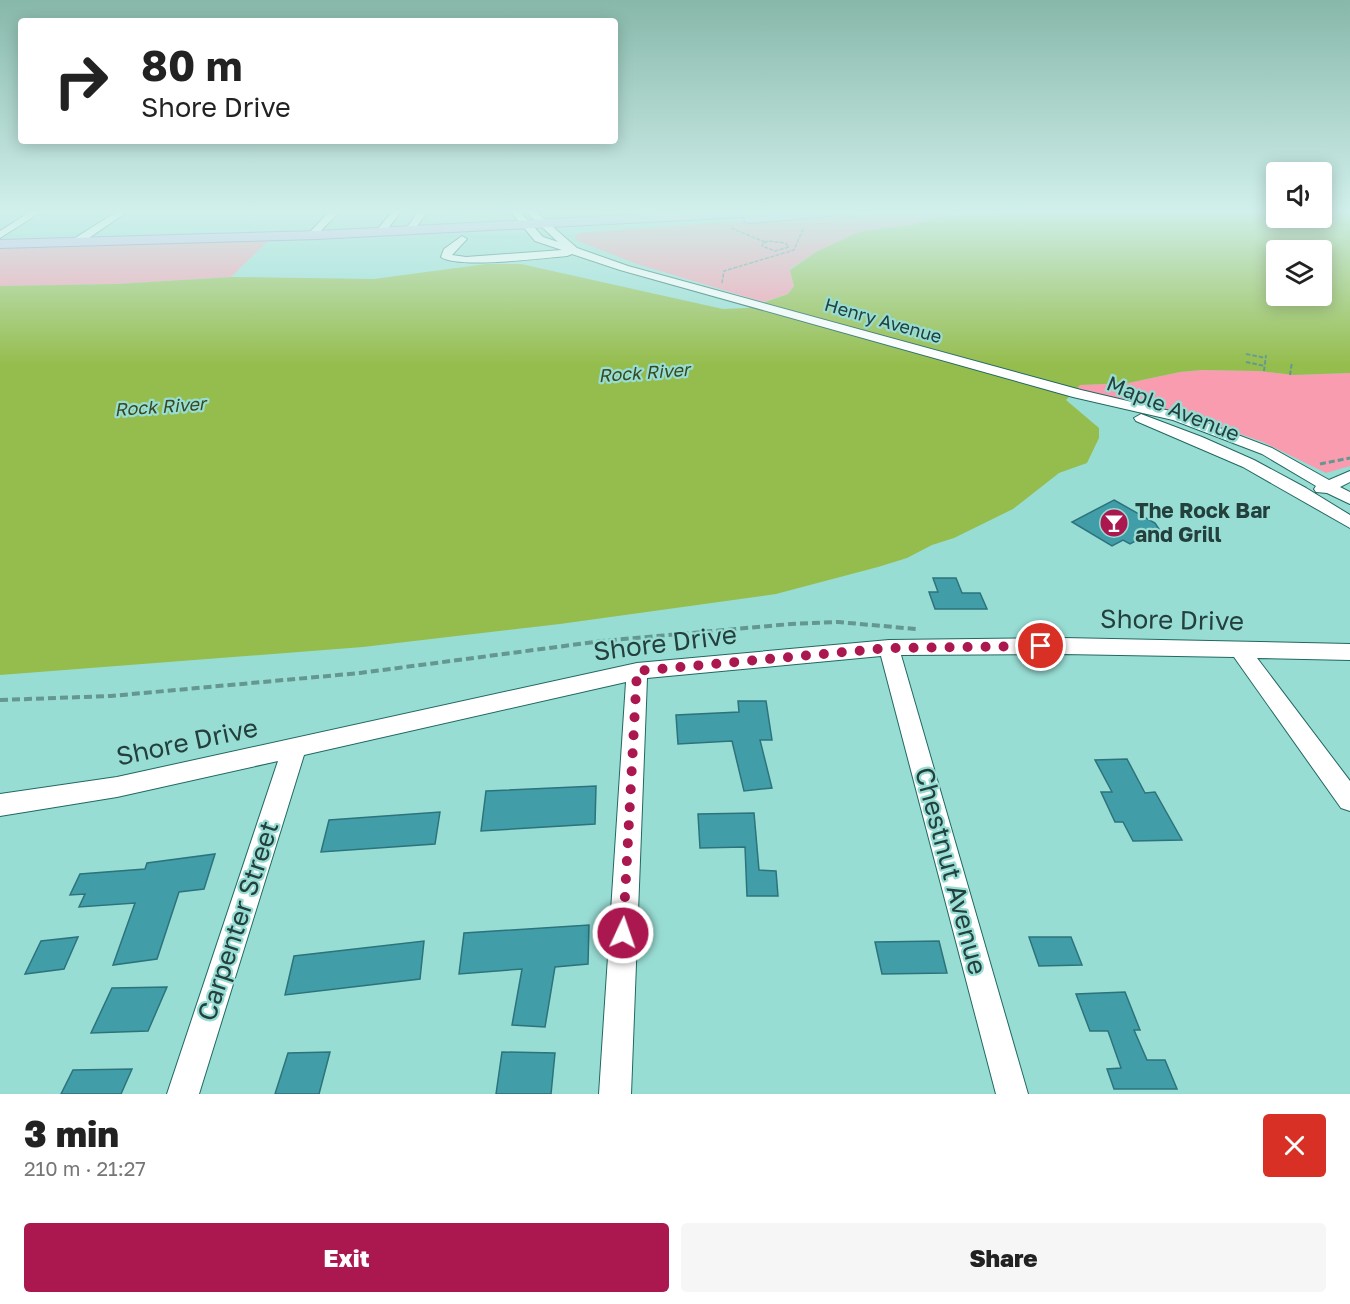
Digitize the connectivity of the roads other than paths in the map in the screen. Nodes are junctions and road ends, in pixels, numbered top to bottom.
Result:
1 (609, 263) edge
2 (1078, 394) junction
3 (1350, 476) edge
4 (1330, 487) junction
5 (1307, 494) junction
6 (1350, 499) edge
7 (1350, 523) edge
8 (889, 648) junction
9 (1241, 651) junction
10 (1350, 652) edge
11 (637, 671) junction
12 (294, 749) junction
13 (1350, 801) edge
14 (0, 805) edge
15 (183, 1094) edge
16 (615, 1094) edge
17 (1012, 1094) edge

1 - 2 street, Henry Avenue
2 - 4 street, Maple Avenue
2 - 5 street, Maple Avenue
3 - 4 street
4 - 5 street
4 - 6 street, Maple Avenue
5 - 7 street, Maple Avenue
8 - 9 street, Shore Drive
8 - 11 street, Shore Drive
8 - 17 street, Chestnut Avenue
9 - 10 street, Shore Drive
9 - 13 street
11 - 12 street, Shore Drive
11 - 16 street
12 - 14 street, Shore Drive
12 - 15 street, Carpenter Street

